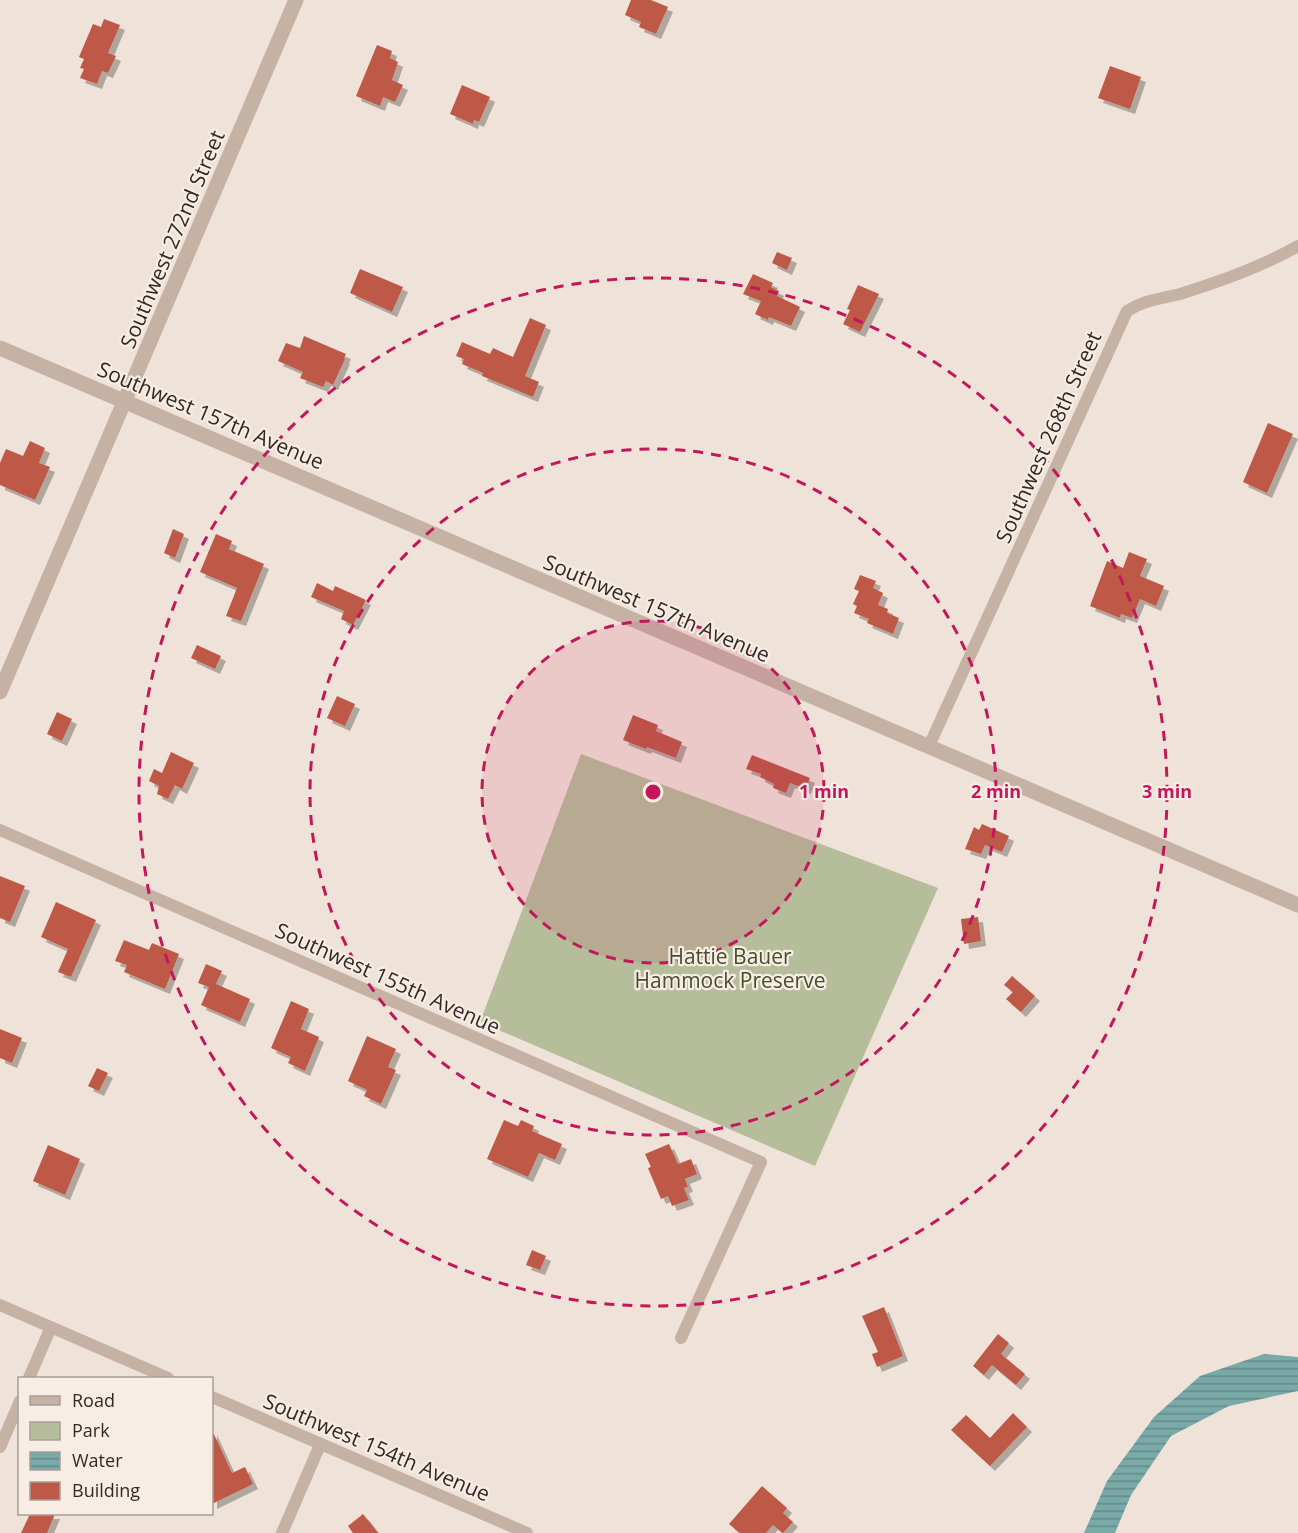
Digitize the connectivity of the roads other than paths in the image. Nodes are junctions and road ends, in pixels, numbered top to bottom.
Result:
1 (296, 0) edge
2 (1298, 246) edge
3 (0, 348) edge
4 (126, 401) junction
5 (0, 692) edge
6 (929, 746) junction
7 (0, 830) edge
8 (1298, 905) edge
9 (0, 1305) edge
10 (51, 1327) junction
11 (681, 1338) dead end
12 (29, 1377) edge
13 (166, 1377) edge
14 (213, 1397) edge
15 (18, 1406) edge
16 (320, 1445) junction
17 (0, 1447) edge
18 (282, 1533) edge
19 (526, 1533) edge

1 - 4 street, Southwest 272nd Street
2 - 6 street, Southwest 268th Street
3 - 4 street, Southwest 157th Avenue
4 - 5 street, Southwest 272nd Street
4 - 6 street, Southwest 157th Avenue
6 - 8 street, Southwest 157th Avenue
7 - 11 street, Southwest 155th Avenue
9 - 10 street
10 - 12 street
10 - 13 street
14 - 16 street, Southwest 154th Avenue
15 - 17 street
16 - 18 street
16 - 19 street, Southwest 154th Avenue

